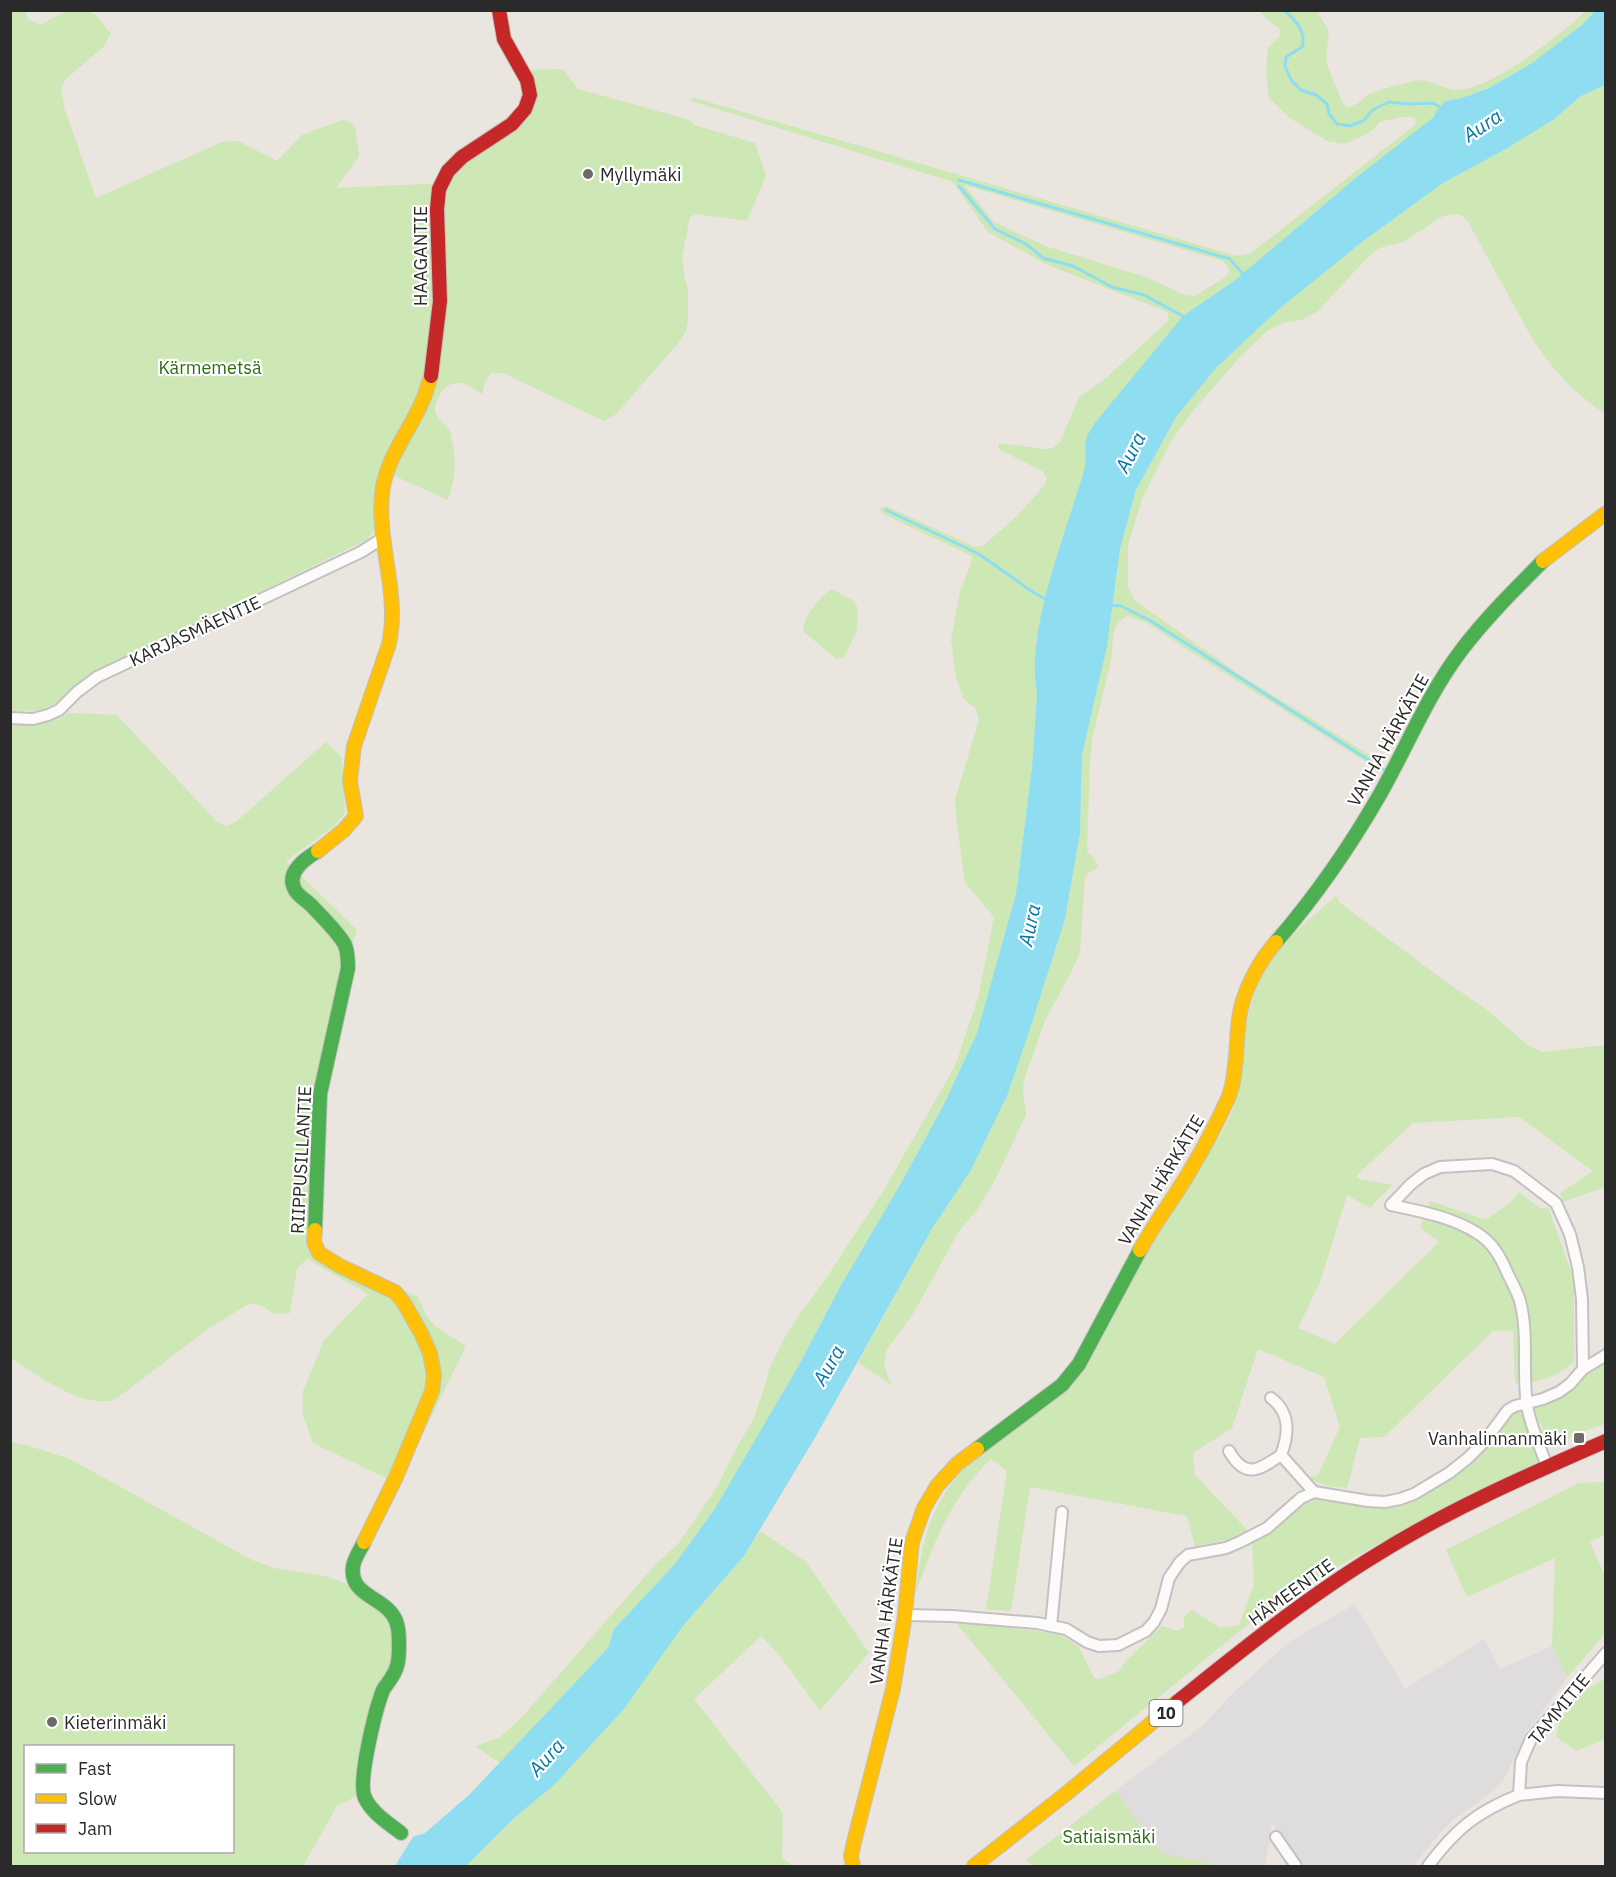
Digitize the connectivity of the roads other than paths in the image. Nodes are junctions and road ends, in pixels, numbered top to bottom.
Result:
1 (499, 10) edge
2 (1605, 513) edge
3 (383, 538) junction
4 (10, 718) edge
5 (1605, 1355) edge
6 (1582, 1369) junction
7 (1271, 1398) dead end
8 (1527, 1404) junction
9 (1605, 1441) edge
10 (1229, 1450) dead end
11 (1281, 1455) junction
12 (1547, 1466) junction
13 (1314, 1492) junction
14 (1062, 1512) dead end
15 (905, 1615) junction
16 (1051, 1626) junction
17 (1605, 1653) edge
18 (1605, 1793) edge
19 (1519, 1795) junction
20 (1031, 1824) junction
21 (401, 1833) dead end
22 (1276, 1838) dead end
23 (853, 1866) edge
24 (974, 1866) edge
25 (987, 1866) edge
26 (1296, 1866) edge
27 (1428, 1866) edge

1 - 3 main road, HAAGANTIE
2 - 15 main road, VANHA HÄRKÄTIE
3 - 4 street, KARJASMÄENTIE
3 - 21 main road, RIIPPUSILLANTIE
5 - 6 street
6 - 8 street
6 - 8 street
7 - 11 street
8 - 12 street
8 - 13 street
9 - 12 main road, HÄMEENTIE / 10
10 - 11 street
11 - 13 street
12 - 20 main road, HÄMEENTIE / 10
13 - 16 street
14 - 16 street
15 - 16 street
15 - 23 main road, VANHA HÄRKÄTIE
17 - 19 street, TAMMITIE
18 - 19 street
19 - 27 street
20 - 24 main road, HÄMEENTIE / 10
20 - 25 main road, HÄMEENTIE / 10
22 - 26 street

